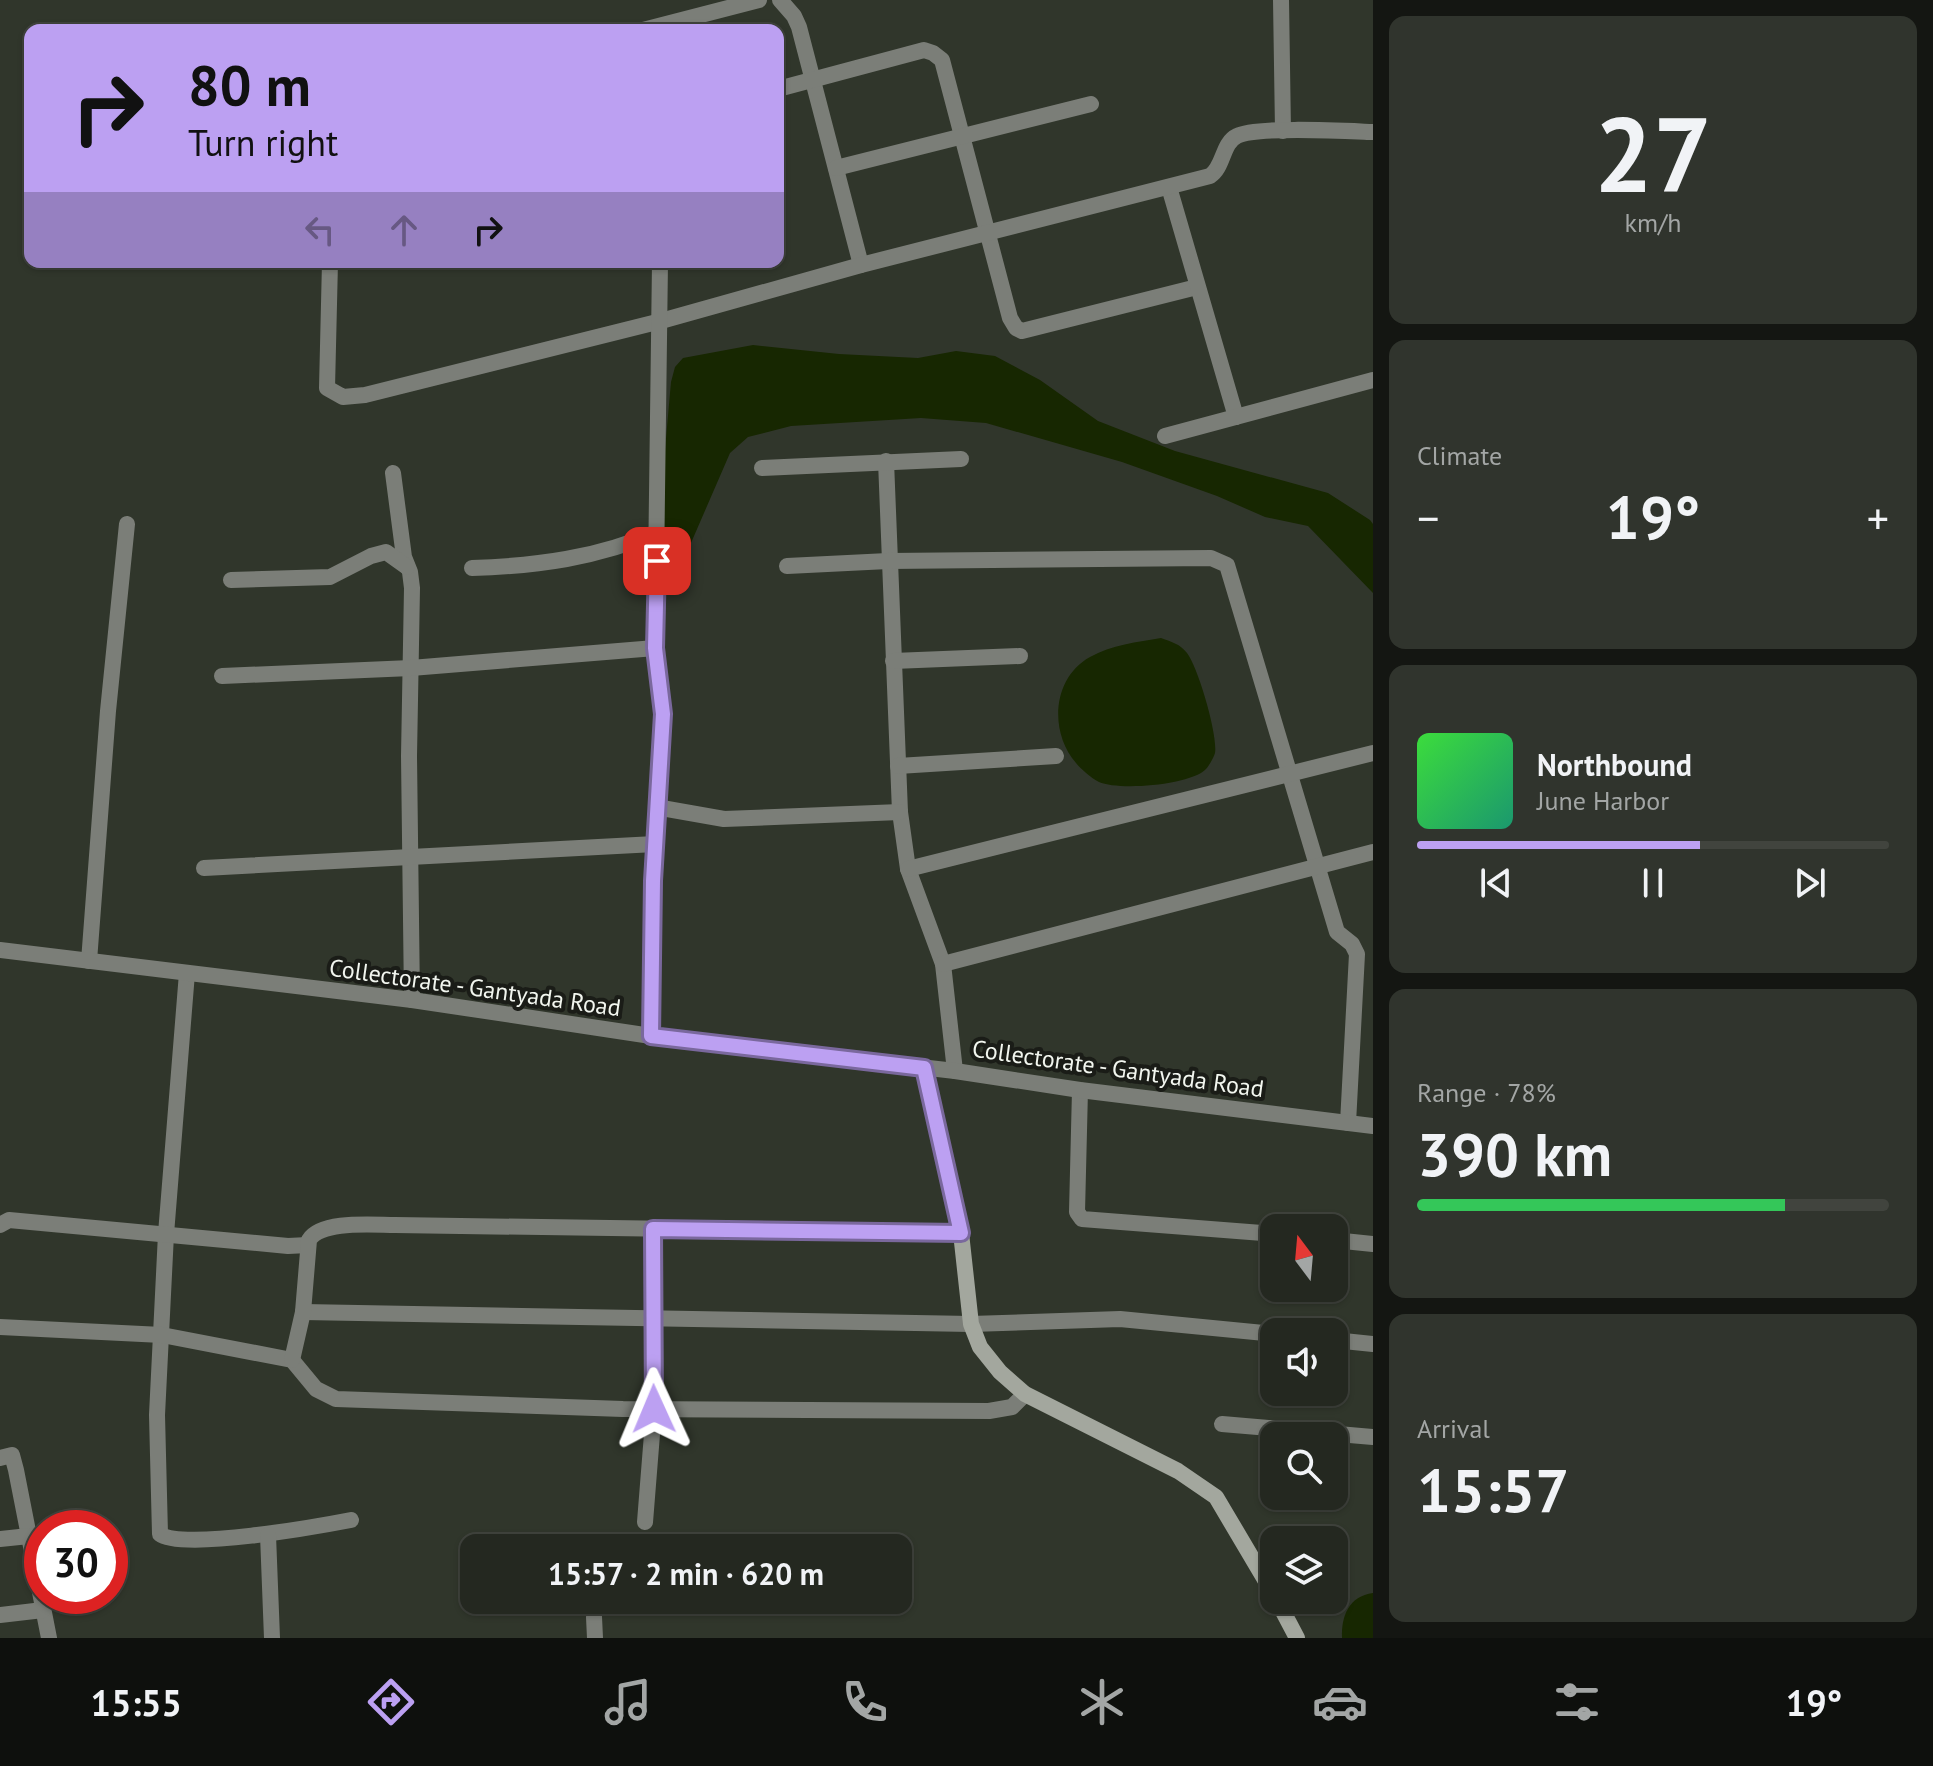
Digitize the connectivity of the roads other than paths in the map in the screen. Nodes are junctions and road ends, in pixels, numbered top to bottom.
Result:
1 (759, 0) edge
2 (780, 0) edge
3 (1281, 0) edge
4 (666, 24) edge
5 (813, 80) junction
6 (784, 87) edge
7 (1091, 104) dead end
8 (1283, 131) junction
9 (1373, 132) edge
10 (963, 136) junction
11 (836, 168) junction
12 (1169, 187) junction
13 (988, 233) junction
14 (861, 265) junction
15 (330, 268) edge
16 (660, 268) edge
17 (1197, 287) junction
18 (661, 321) junction
19 (1373, 380) edge
20 (1236, 417) junction
21 (1165, 436) dead end
22 (961, 459) dead end
23 (886, 461) junction
24 (762, 468) dead end
25 (393, 473) dead end
26 (127, 524) dead end
27 (657, 532) junction
28 (888, 561) junction
29 (787, 566) dead end
30 (407, 567) junction
31 (472, 568) dead end
32 (231, 580) dead end
33 (655, 648) junction
34 (1020, 656) dead end
35 (893, 661) junction
36 (411, 668) junction
37 (222, 676) dead end
38 (1373, 753) edge
39 (1056, 756) dead end
40 (898, 766) junction
41 (1289, 772) junction
42 (656, 807) junction
43 (900, 812) junction
44 (655, 844) junction
45 (1373, 852) edge
46 (410, 859) junction
47 (1315, 867) junction
48 (204, 868) dead end
49 (908, 869) junction
50 (0, 950) edge
51 (89, 961) junction
52 (943, 964) junction
53 (187, 973) junction
54 (412, 1000) junction
55 (651, 1036) junction
56 (924, 1068) junction
57 (955, 1071) junction
58 (1080, 1090) junction
59 (1348, 1123) junction
60 (1373, 1126) edge
61 (0, 1225) edge
62 (653, 1229) junction
63 (961, 1233) junction
64 (1260, 1233) edge
65 (166, 1234) junction
66 (1348, 1241) edge
67 (1373, 1244) edge
68 (308, 1245) junction
69 (303, 1312) junction
70 (652, 1318) junction
71 (971, 1324) junction
72 (0, 1327) edge
73 (1260, 1333) edge
74 (162, 1335) junction
75 (1348, 1341) edge
76 (1373, 1344) edge
77 (292, 1360) junction
78 (1025, 1394) junction
79 (654, 1409) junction
80 (1222, 1424) dead end
81 (1373, 1437) edge
82 (4, 1452) edge
83 (24, 1519) edge
84 (351, 1520) dead end
85 (645, 1522) dead end
86 (268, 1535) junction
87 (24, 1537) edge
88 (0, 1539) edge
89 (1260, 1572) edge
90 (24, 1612) edge
91 (44, 1614) edge
92 (1284, 1614) edge
93 (0, 1615) edge
94 (594, 1617) dead end
95 (49, 1638) edge
96 (272, 1638) edge
97 (595, 1638) edge
98 (1297, 1638) edge

1 - 4 street
2 - 5 street
3 - 8 street
5 - 6 street
5 - 10 street
5 - 11 street
7 - 10 street
8 - 9 street
8 - 12 street
10 - 11 street
10 - 13 street
11 - 14 street
12 - 13 street
12 - 17 street
13 - 14 street
13 - 17 street
14 - 18 street
15 - 18 street
16 - 18 street
17 - 20 street
18 - 27 street
19 - 20 street
20 - 21 street
22 - 23 street
23 - 24 street
23 - 28 street
25 - 30 street
26 - 51 street
27 - 31 street
27 - 33 street
28 - 29 street
28 - 35 street
28 - 41 street
30 - 32 street
30 - 36 street
33 - 36 street
33 - 42 street
34 - 35 street
35 - 40 street
36 - 37 street
36 - 46 street
38 - 41 street
39 - 40 street
40 - 43 street
41 - 47 street
41 - 49 street
42 - 43 street
42 - 44 street
43 - 49 street
44 - 46 street
44 - 55 street
45 - 47 street
46 - 48 street
46 - 54 street
47 - 52 street
47 - 59 street
49 - 52 street
50 - 51 street, Collectorate - Gantyada Road
51 - 53 street, Collectorate - Gantyada Road
52 - 57 street
53 - 54 street, Collectorate - Gantyada Road
53 - 65 street
54 - 55 street, Collectorate - Gantyada Road
55 - 56 street, Collectorate - Gantyada Road
56 - 57 street, Collectorate - Gantyada Road
56 - 63 main road
57 - 58 street, Collectorate - Gantyada Road
58 - 59 street, Collectorate - Gantyada Road
58 - 64 street
59 - 60 street, Collectorate - Gantyada Road
61 - 65 street
62 - 63 street
62 - 68 street
62 - 70 street
63 - 71 main road
65 - 68 street
65 - 74 street
66 - 67 street
68 - 69 street
69 - 70 street
69 - 77 street
70 - 71 street
70 - 79 street
71 - 73 street
71 - 78 main road
72 - 74 street
74 - 77 street
74 - 86 street
75 - 76 street
77 - 79 street
78 - 79 street
78 - 89 main road
79 - 85 street
80 - 81 street
82 - 83 street
84 - 86 street
86 - 96 street
87 - 88 street
90 - 93 street
91 - 95 street
92 - 98 main road
94 - 97 street

